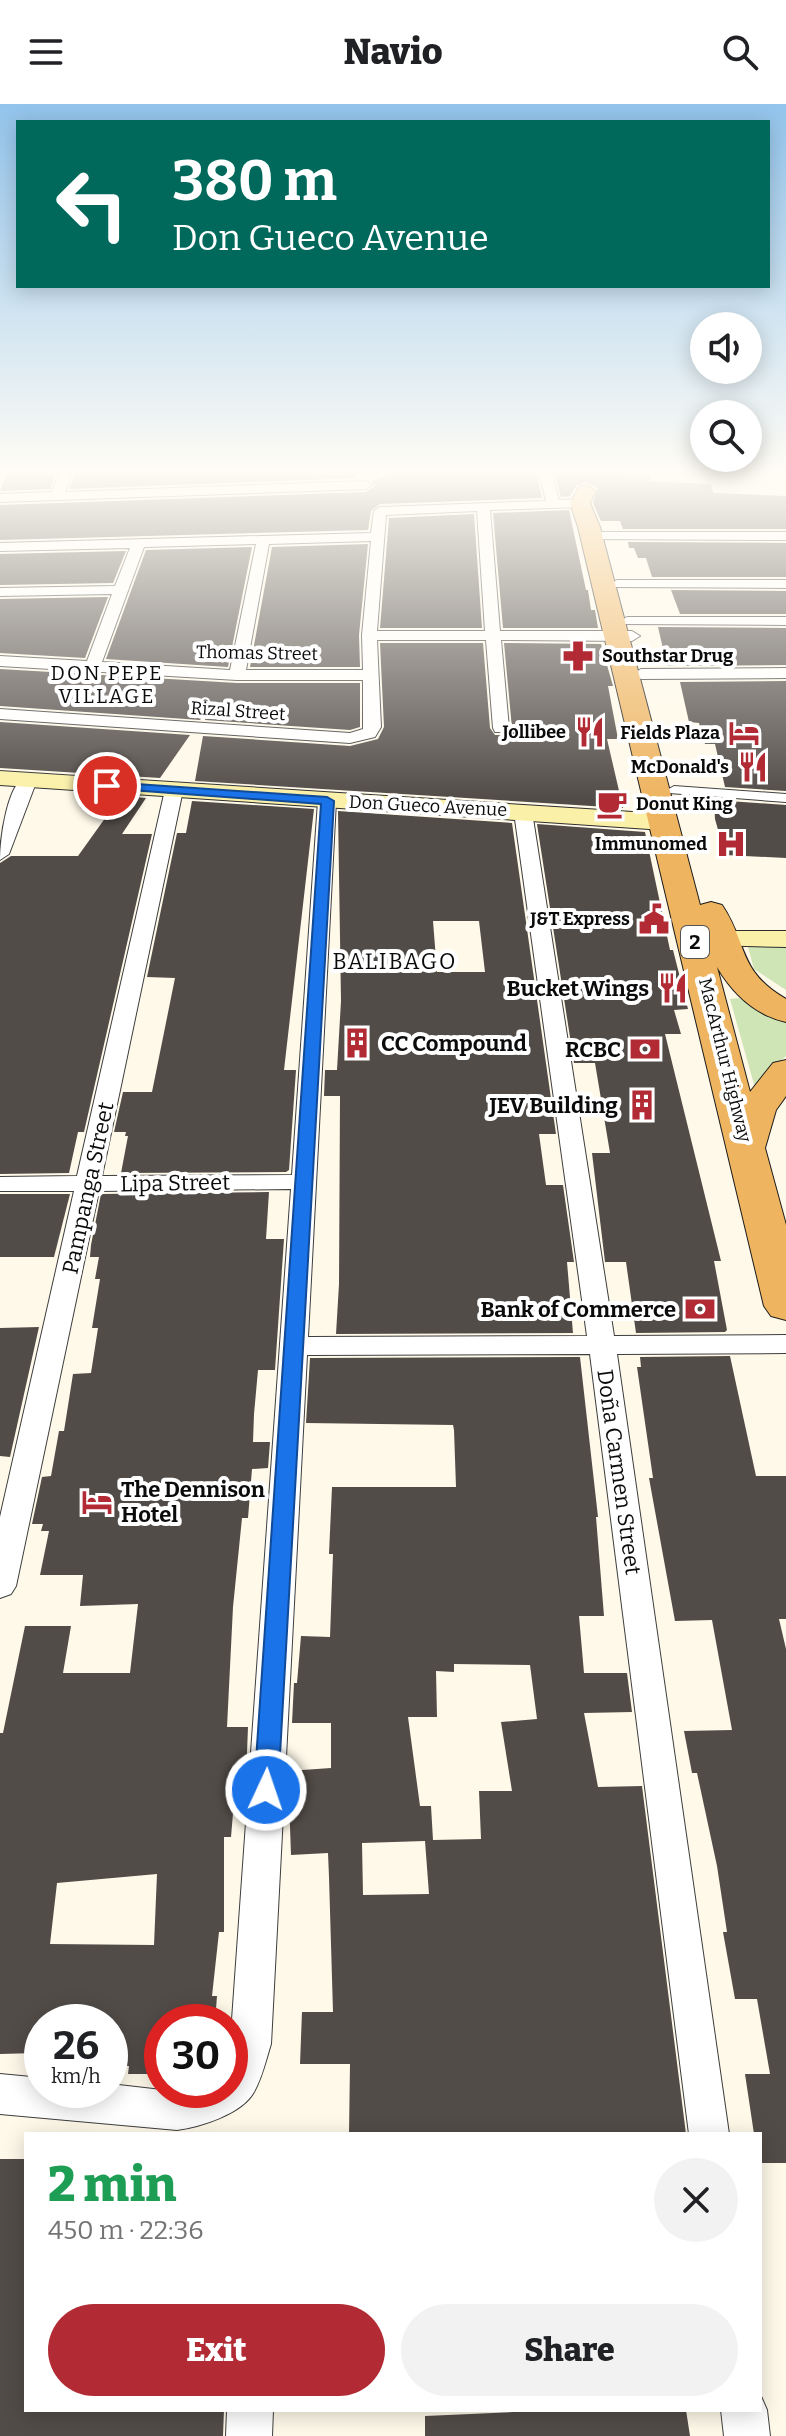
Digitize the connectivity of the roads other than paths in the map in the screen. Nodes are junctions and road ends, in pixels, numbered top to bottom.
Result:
1 (125, 581) edge
2 (255, 581) edge
3 (374, 581) edge
4 (486, 581) edge
5 (611, 581) edge
6 (616, 581) edge
7 (617, 584) junction
8 (786, 584) edge
9 (122, 590) junction
10 (0, 592) edge
11 (786, 621) edge
12 (625, 631) junction
13 (369, 635) junction
14 (494, 636) junction
15 (0, 661) edge
16 (93, 666) junction
17 (786, 673) edge
18 (641, 674) junction
19 (237, 675) junction
20 (370, 675) junction
21 (0, 714) edge
22 (501, 728) dead end
23 (0, 778) edge
24 (28, 780) junction
25 (174, 790) junction
26 (786, 798) edge
27 (327, 801) junction
28 (669, 806) junction
29 (523, 812) junction
30 (0, 854) edge
31 (719, 939) junction
32 (786, 939) edge
33 (786, 1012) edge
34 (786, 1071) edge
35 (750, 1158) junction
36 (302, 1182) junction
37 (0, 1184) edge
38 (89, 1184) junction
39 (786, 1211) edge
40 (786, 1306) edge
41 (602, 1343) junction
42 (786, 1344) edge
43 (292, 1346) junction
44 (0, 1586) edge
45 (248, 2051) edge
46 (0, 2094) edge
47 (144, 2107) edge
48 (155, 2108) edge
49 (192, 2108) edge
50 (709, 2132) edge
51 (250, 2412) edge
52 (744, 2412) edge
53 (249, 2436) edge
54 (747, 2436) edge

1 - 9 street
2 - 19 street
3 - 13 street
4 - 14 street
5 - 12 highway, MacArthur Highway / 2
6 - 7 highway, MacArthur Highway / 2
7 - 8 street
7 - 12 highway, MacArthur Highway / 2
9 - 10 street
9 - 16 street
11 - 12 street
12 - 14 street
12 - 18 highway, MacArthur Highway / 2
12 - 28 highway, MacArthur Highway / 2
13 - 14 street
13 - 20 street
14 - 22 street
15 - 16 street, Thomas Street
16 - 19 street, Thomas Street
17 - 18 street
18 - 28 highway, MacArthur Highway / 2
19 - 20 street, Thomas Street
20 - 21 street, Rizal Street
23 - 24 main road, Don Gueco Avenue
24 - 25 main road, Don Gueco Avenue
24 - 30 street
25 - 27 main road, Don Gueco Avenue
25 - 38 street, Pampanga Street
26 - 28 street
27 - 29 main road, Don Gueco Avenue
27 - 36 street
28 - 29 main road, Don Gueco Avenue
28 - 31 highway, MacArthur Highway / 2
28 - 35 highway, MacArthur Highway / 2
29 - 41 street, Doña Carmen Street
31 - 32 main road
31 - 33 highway, MacArthur Highway / 2
34 - 35 highway
35 - 39 highway
35 - 40 highway, MacArthur Highway / 2
36 - 38 street, Lipa Street
36 - 43 street
37 - 38 street, Lipa Street
38 - 44 street, Pampanga Street
41 - 42 street
41 - 43 street
41 - 50 street, Doña Carmen Street
43 - 45 street
46 - 47 street
48 - 49 street
51 - 53 street
52 - 54 street

